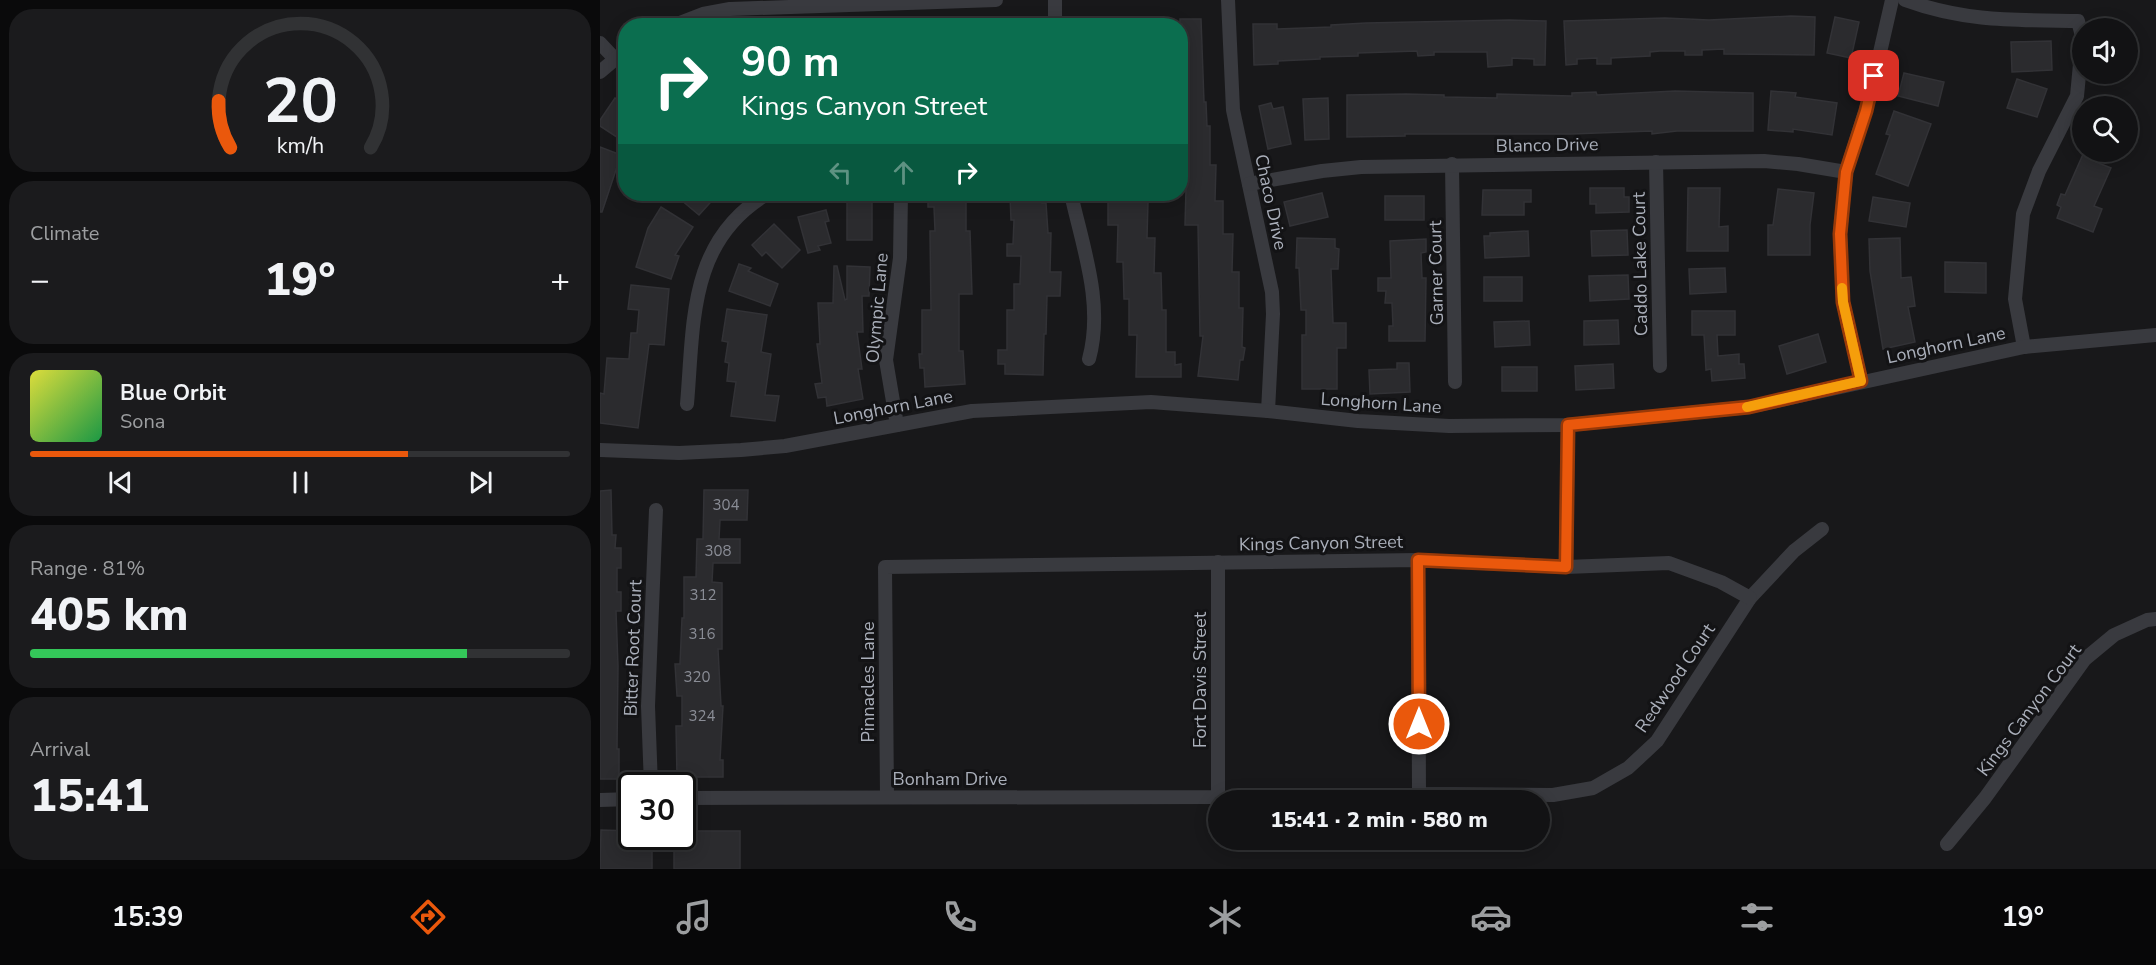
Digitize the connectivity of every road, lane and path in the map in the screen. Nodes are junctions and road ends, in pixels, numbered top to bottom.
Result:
1 (996, 0) edge
2 (1055, 0) edge
3 (1228, 0) edge
4 (1892, 0) edge
5 (1905, 0) edge
6 (693, 18) edge
7 (1055, 18) edge
8 (2072, 21) edge
9 (600, 43) edge
10 (618, 53) edge
11 (618, 56) edge
12 (600, 72) edge
13 (2078, 84) edge
14 (1656, 162) junction
15 (1452, 164) junction
16 (1846, 172) junction
17 (1249, 184) junction
18 (758, 201) edge
19 (901, 201) edge
20 (1073, 201) edge
21 (2156, 335) edge
22 (2024, 347) junction
23 (1089, 359) dead end
24 (1660, 366) dead end
25 (1861, 381) junction
26 (1455, 382) dead end
27 (687, 404) dead end
28 (1269, 411) junction
29 (897, 425) junction
30 (1568, 425) junction
31 (600, 450) edge
32 (656, 510) dead end
33 (1822, 529) dead end
34 (1418, 560) junction
35 (1218, 562) junction
36 (885, 567) joint
37 (1566, 567) junction
38 (1750, 598) junction
39 (2156, 619) edge
40 (650, 772) edge
41 (1218, 790) edge
42 (887, 797) junction
43 (1208, 797) edge
44 (696, 798) edge
45 (618, 799) edge
46 (600, 800) edge
47 (1947, 844) dead end

1 - 6 street
2 - 7 street
3 - 17 street, Chaco Drive
4 - 16 street
5 - 8 street
9 - 10 street
11 - 12 street
13 - 22 street
14 - 15 street, Blanco Drive
14 - 16 street, Blanco Drive
14 - 24 street, Caddo Lake Court
15 - 17 street, Blanco Drive
15 - 26 street, Garner Court
16 - 25 street
17 - 28 street, Chaco Drive
18 - 27 street
19 - 29 street, Olympic Lane
20 - 23 street
21 - 22 street, Longhorn Lane
22 - 25 street, Longhorn Lane
25 - 30 street, Longhorn Lane
28 - 29 street, Longhorn Lane
28 - 30 street, Longhorn Lane
29 - 31 street, Longhorn Lane
30 - 37 street
32 - 40 street, Bitter Root Court
33 - 38 street, Redwood Court
34 - 35 street, Kings Canyon Street
34 - 37 street, Kings Canyon Street
34 - 38 street, Redwood Court
35 - 36 street, Kings Canyon Street
35 - 41 street, Fort Davis Street
36 - 42 street, Pinnacles Lane
37 - 38 street, Kings Canyon Street
39 - 47 street, Kings Canyon Court
42 - 43 street, Bonham Drive
42 - 44 street, Bonham Drive
45 - 46 street

